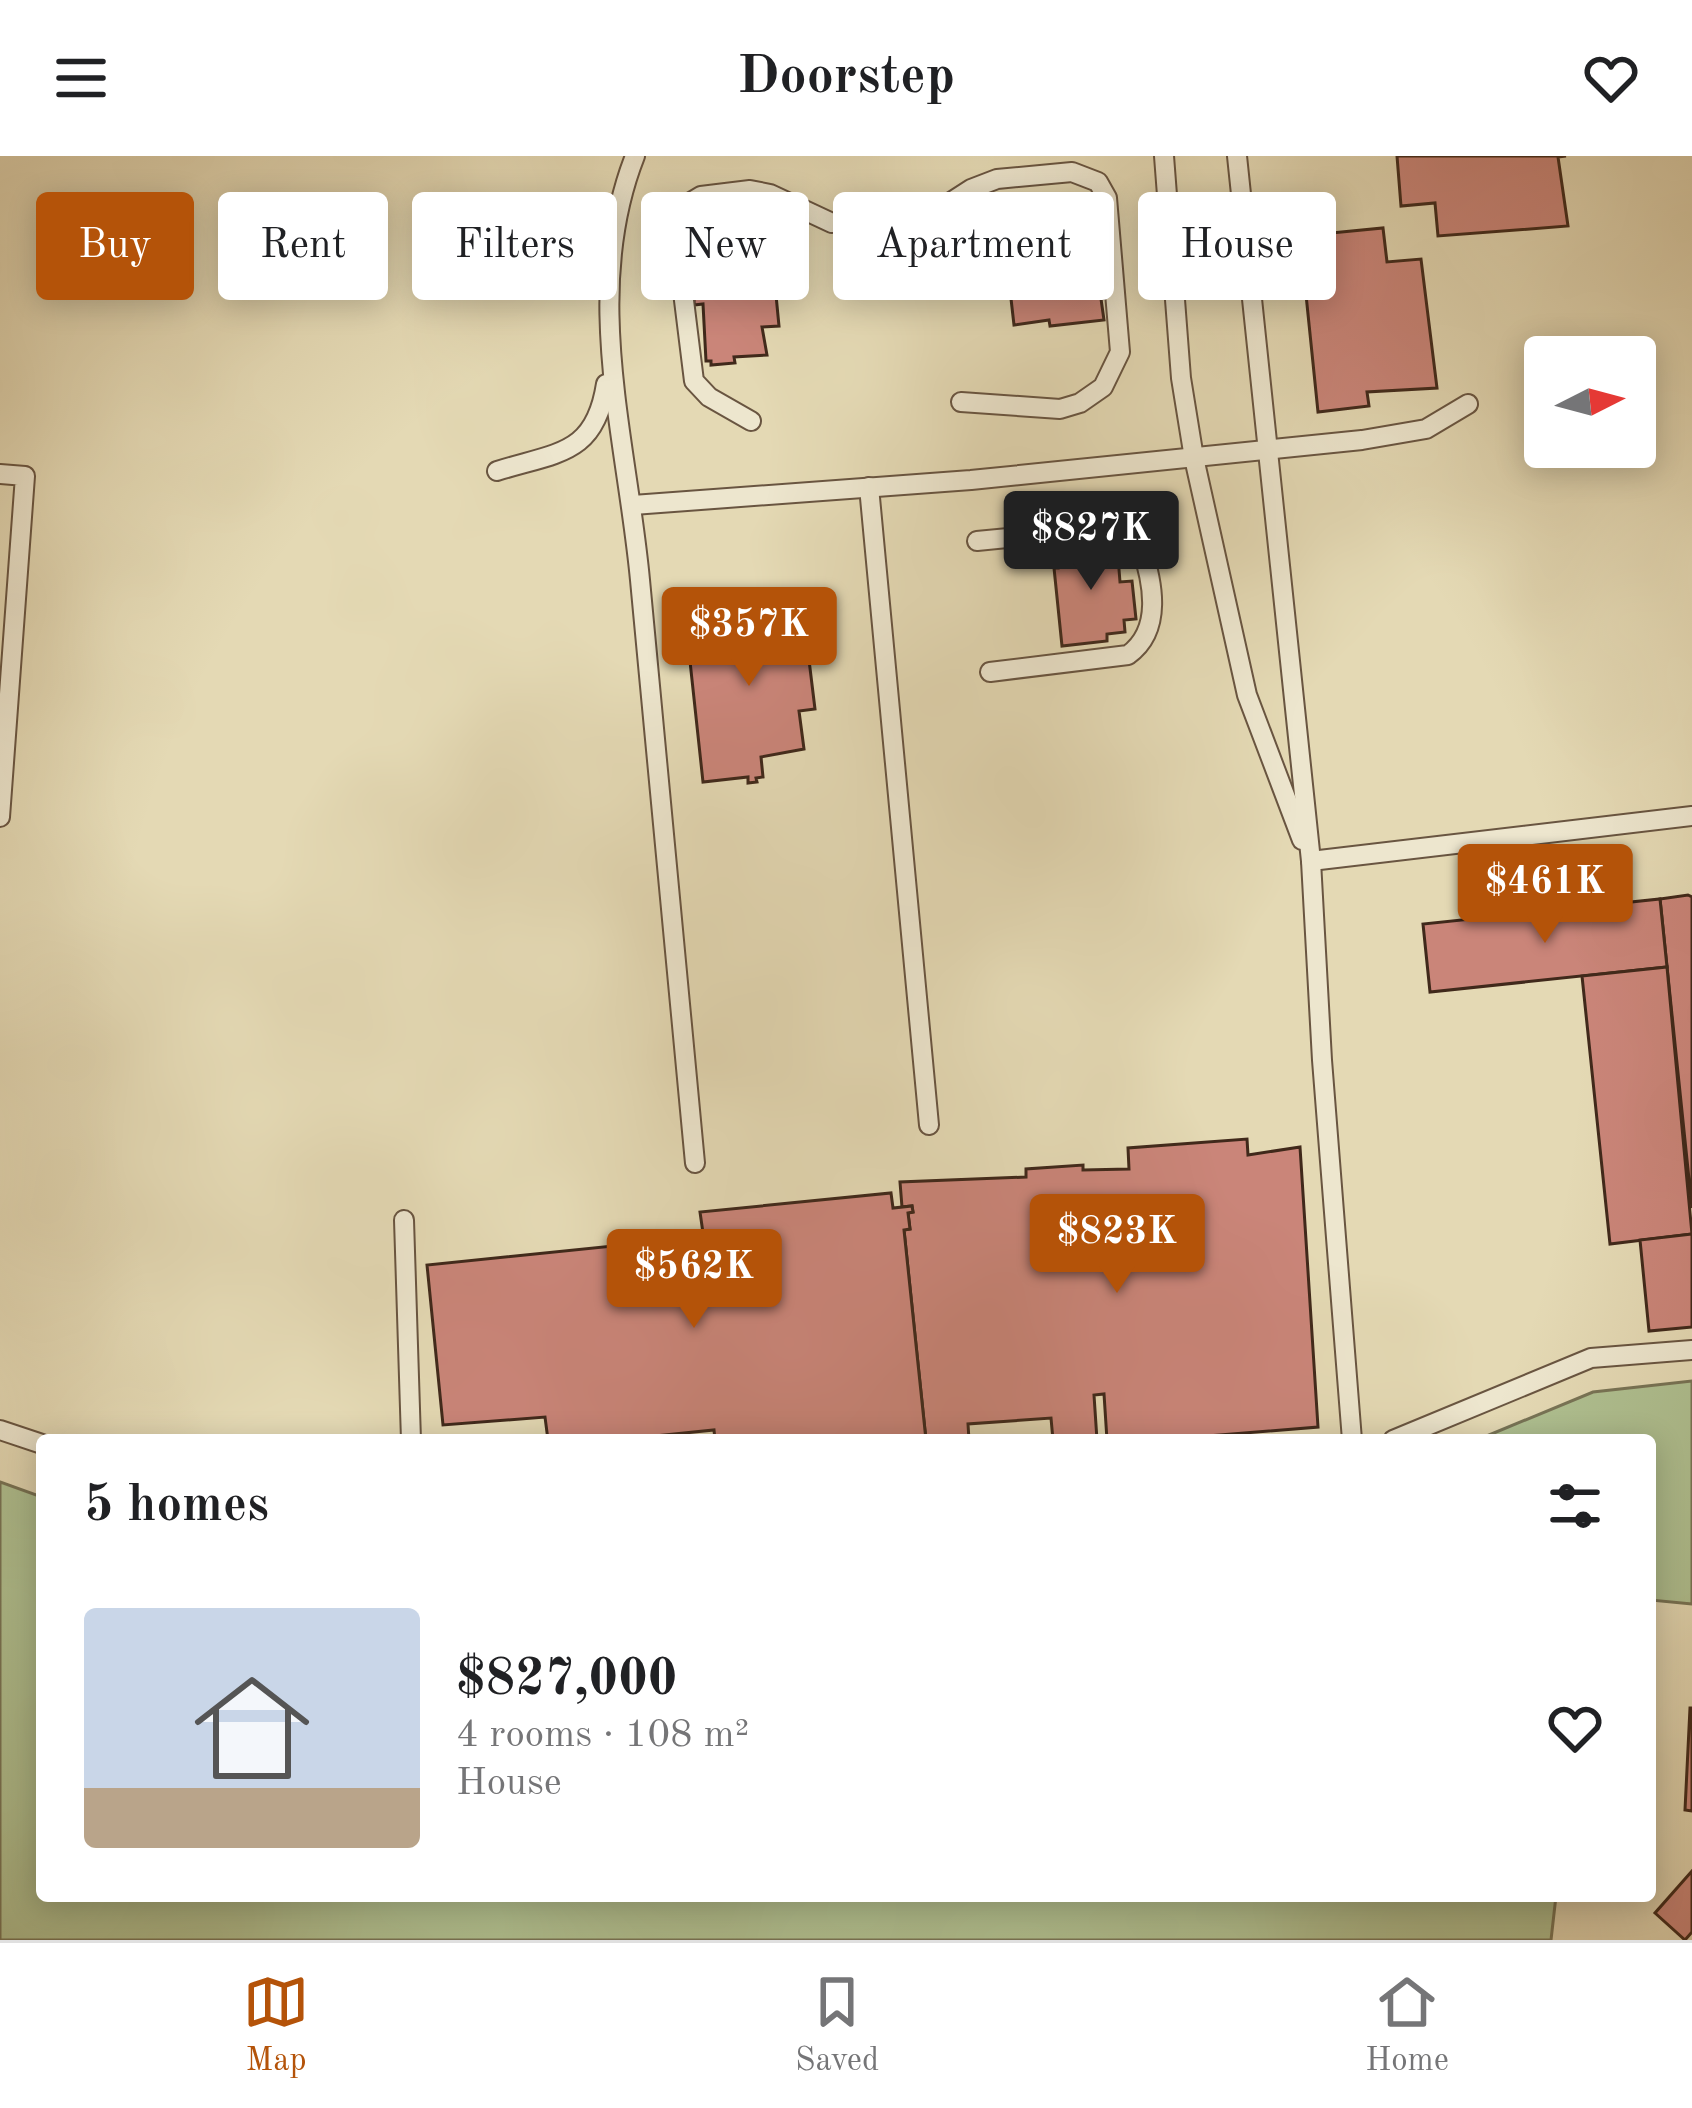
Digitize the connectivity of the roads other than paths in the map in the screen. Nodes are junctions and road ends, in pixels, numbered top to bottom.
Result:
1 (635, 156) edge
2 (1165, 156) edge
3 (1237, 156) edge
4 (968, 192) edge
5 (1104, 192) edge
6 (832, 223) dead end
7 (1114, 281) edge
8 (610, 355) junction
9 (961, 402) dead end
10 (1468, 404) dead end
11 (751, 421) dead end
12 (1266, 451) junction
13 (1193, 458) junction
14 (497, 471) dead end
15 (0, 474) edge
16 (868, 487) junction
17 (633, 506) junction
18 (976, 542) dead end
19 (990, 672) dead end
20 (1692, 816) edge
21 (0, 817) edge
22 (1311, 861) junction
23 (929, 1125) dead end
24 (695, 1163) dead end
25 (404, 1220) dead end
26 (1692, 1350) edge
27 (0, 1430) edge
28 (411, 1434) edge
29 (1352, 1434) edge
30 (1407, 1434) edge
31 (36, 1442) edge

1 - 8 lane
2 - 13 lane
3 - 12 lane
4 - 5 lane
6 - 11 lane
7 - 9 lane
8 - 14 lane
8 - 17 lane
10 - 12 lane
12 - 13 lane
12 - 22 lane
13 - 16 lane
13 - 22 lane
15 - 21 lane
16 - 17 lane
16 - 23 lane
17 - 24 lane
18 - 19 lane
20 - 22 lane
22 - 29 lane
25 - 28 lane
26 - 30 lane
27 - 31 lane

